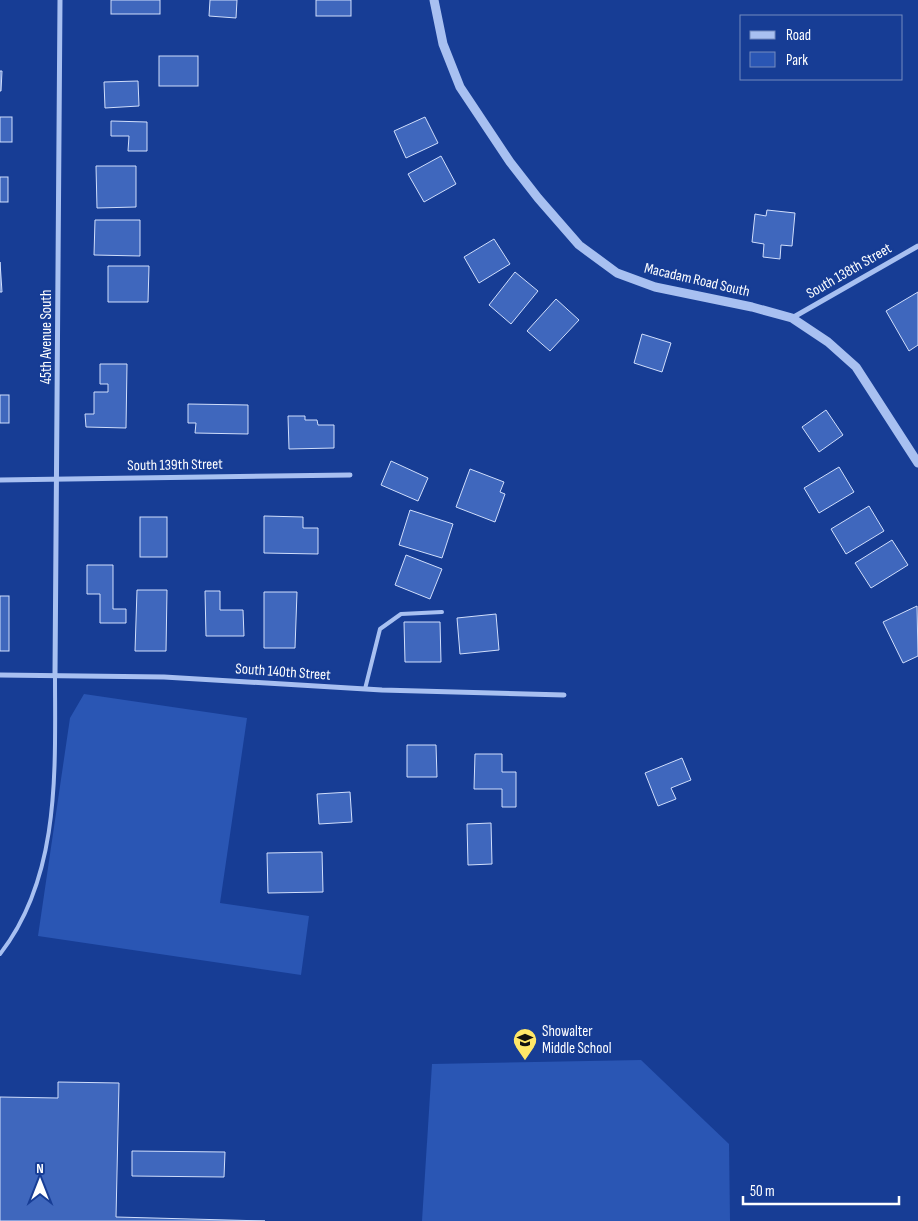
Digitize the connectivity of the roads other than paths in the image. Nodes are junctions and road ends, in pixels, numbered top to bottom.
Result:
1 (60, 0) edge
2 (434, 0) edge
3 (918, 246) edge
4 (792, 318) junction
5 (918, 463) edge
6 (350, 475) dead end
7 (57, 479) junction
8 (0, 480) edge
9 (442, 612) dead end
10 (55, 674) junction
11 (0, 675) edge
12 (366, 689) junction
13 (564, 695) dead end
14 (0, 954) edge

1 - 7 street, 45th Avenue South
2 - 4 street, Macadam Road South
3 - 4 street, South 138th Street
4 - 5 street, Macadam Road South
6 - 7 street, South 139th Street
7 - 8 street, South 139th Street
7 - 10 street, 45th Avenue South
9 - 12 lane
10 - 11 street, South 140th Street
10 - 12 street, South 140th Street
10 - 14 lane
12 - 13 street, South 140th Street

